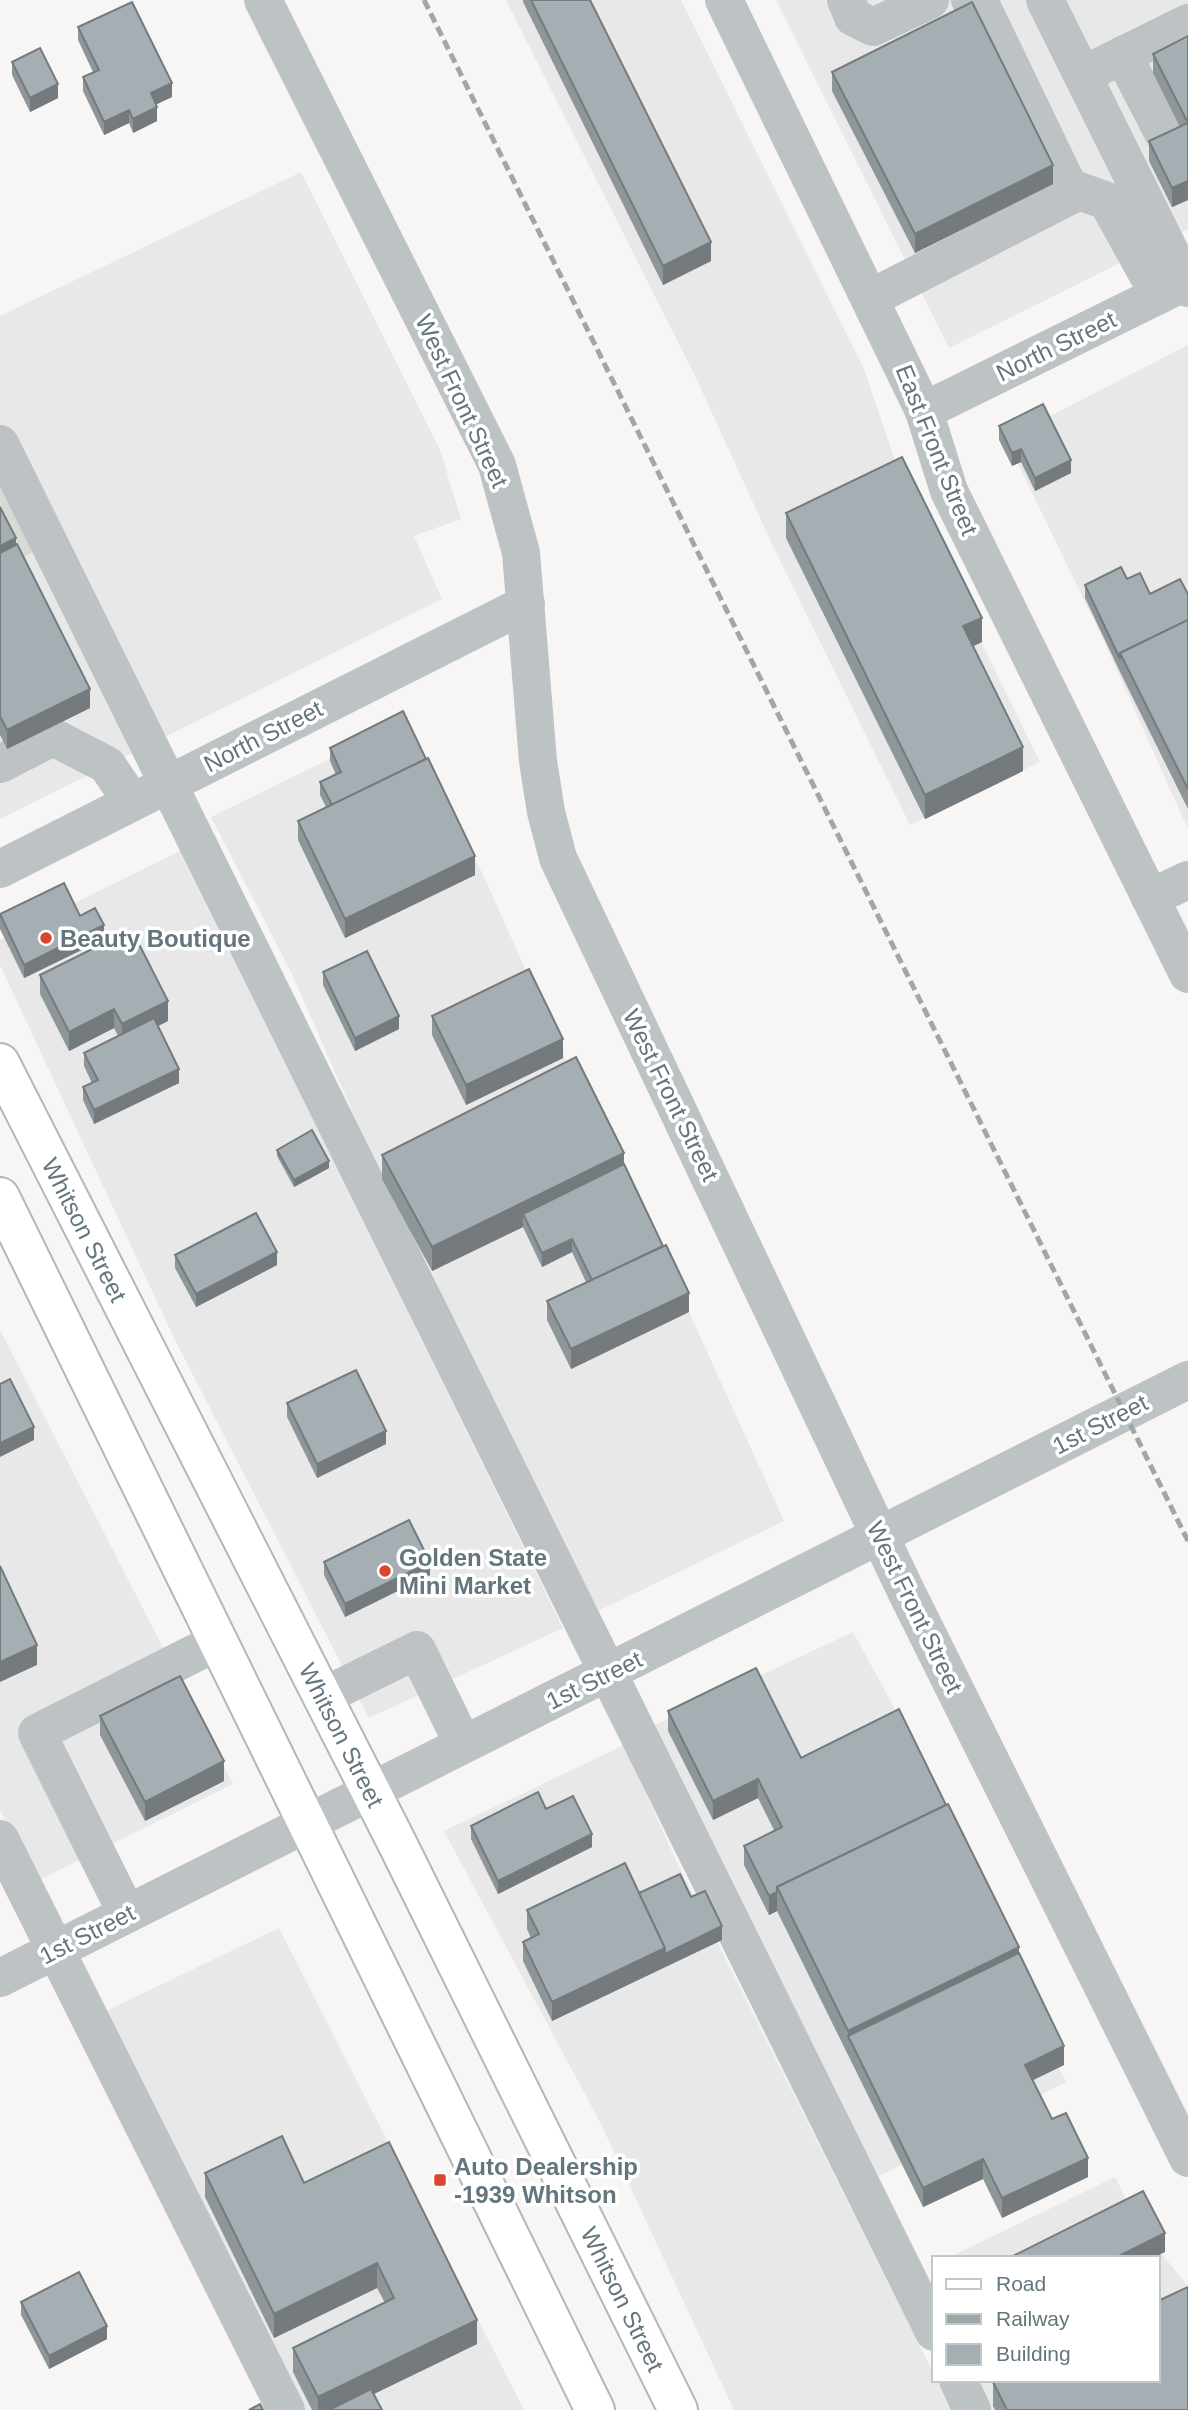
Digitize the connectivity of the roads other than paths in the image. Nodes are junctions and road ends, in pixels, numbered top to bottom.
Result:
1 (263, 0) edge
2 (724, 0) edge
3 (846, 0) edge
4 (930, 0) edge
5 (970, 0) edge
6 (1045, 0) edge
7 (1188, 23) edge
8 (1123, 55) junction
9 (1083, 76) junction
10 (1188, 181) edge
11 (1076, 192) junction
12 (1180, 286) edge
13 (871, 298) junction
14 (924, 411) junction
15 (0, 444) edge
16 (526, 604) junction
17 (0, 764) edge
18 (170, 783) junction
19 (132, 802) junction
20 (0, 869) edge
21 (1188, 880) edge
22 (1150, 898) junction
23 (1188, 974) edge
24 (0, 1063) edge
25 (0, 1197) edge
26 (1188, 1380) edge
27 (881, 1535) junction
28 (217, 1642) junction
29 (609, 1673) junction
30 (322, 1698) junction
31 (463, 1744) junction
32 (370, 1790) junction
33 (305, 1823) junction
34 (0, 1839) edge
35 (127, 1914) junction
36 (56, 1949) junction
37 (0, 1978) edge
38 (1188, 2158) edge
39 (932, 2328) edge
40 (959, 2382) edge
41 (286, 2410) edge
42 (595, 2410) edge
43 (678, 2410) edge
44 (972, 2410) edge

1 - 16 street, West Front Street
2 - 13 street, East Front Street
3 - 4 street
5 - 11 street
6 - 9 street
7 - 8 street
8 - 9 street
8 - 10 street
9 - 12 street
11 - 12 street
11 - 13 street
12 - 14 street, North Street
13 - 14 street, East Front Street
14 - 22 street, East Front Street
15 - 18 street
16 - 18 street, North Street
16 - 27 street, West Front Street
17 - 19 street
18 - 19 street, North Street
18 - 29 street
19 - 20 street, North Street
21 - 22 street
22 - 23 street, East Front Street
24 - 30 main road, Whitson Street
25 - 28 main road
26 - 27 street, 1st Street
27 - 29 street, 1st Street
27 - 38 street, West Front Street
28 - 33 main road
28 - 35 street
29 - 31 street, 1st Street
29 - 39 street
30 - 31 street
30 - 32 main road, Whitson Street
31 - 32 street, 1st Street
32 - 33 street, 1st Street
32 - 43 main road, Whitson Street
33 - 35 street, 1st Street
33 - 42 main road
34 - 36 street
35 - 36 street, 1st Street
36 - 37 street, 1st Street
36 - 41 street
40 - 44 street

